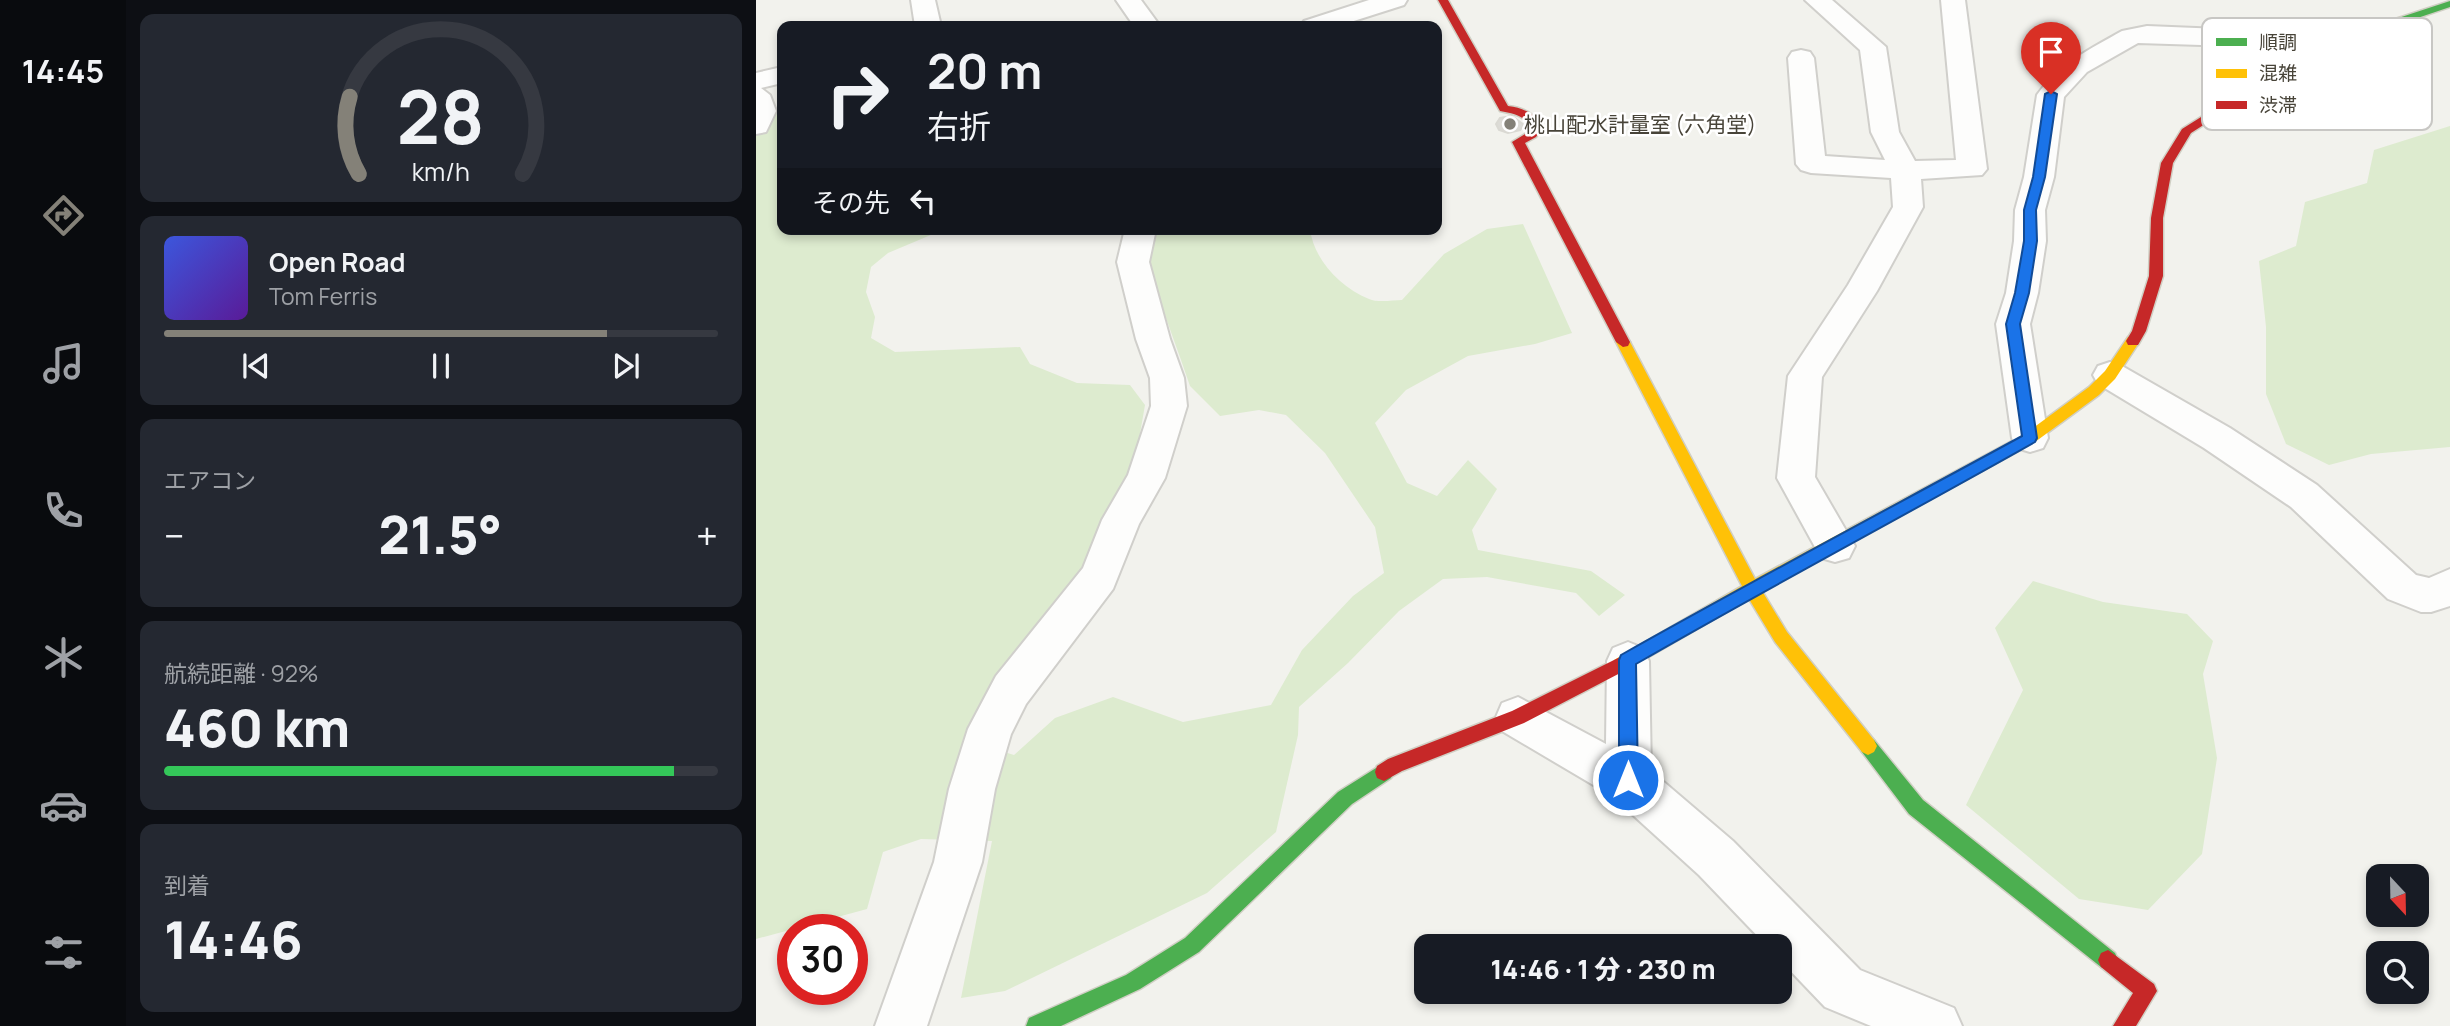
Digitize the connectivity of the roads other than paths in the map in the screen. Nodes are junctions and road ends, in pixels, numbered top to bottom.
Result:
1 (923, 0) edge
2 (1128, 0) edge
3 (1395, 0) edge
4 (1443, 0) edge
5 (1817, 0) edge
6 (1952, 0) edge
7 (2450, 4) edge
8 (2408, 18) edge
9 (927, 21) edge
10 (1143, 21) edge
11 (1329, 21) edge
12 (2202, 36) edge
13 (1801, 58) dead end
14 (777, 76) edge
15 (756, 81) edge
16 (756, 95) edge
17 (2202, 121) edge
18 (756, 126) edge
19 (1905, 170) junction
20 (1140, 235) edge
21 (2109, 375) junction
22 (2030, 438) junction
23 (1835, 547) junction
24 (2450, 586) edge
25 (1752, 589) junction
26 (1628, 660) junction
27 (1518, 716) junction
28 (1628, 780) junction
29 (901, 1026) edge
30 (1037, 1026) edge
31 (1936, 1026) edge
32 (2124, 1026) edge

1 - 9 street
2 - 10 street
3 - 11 street
4 - 25 street
5 - 19 street
6 - 19 street
7 - 8 street
12 - 22 street
13 - 19 street
14 - 15 street
16 - 18 street
17 - 21 street
19 - 23 street
20 - 29 street
21 - 22 street
21 - 24 street
22 - 23 street
23 - 25 street
25 - 26 street
25 - 32 street
26 - 27 street
26 - 28 street
27 - 28 street
27 - 30 street
28 - 31 street

